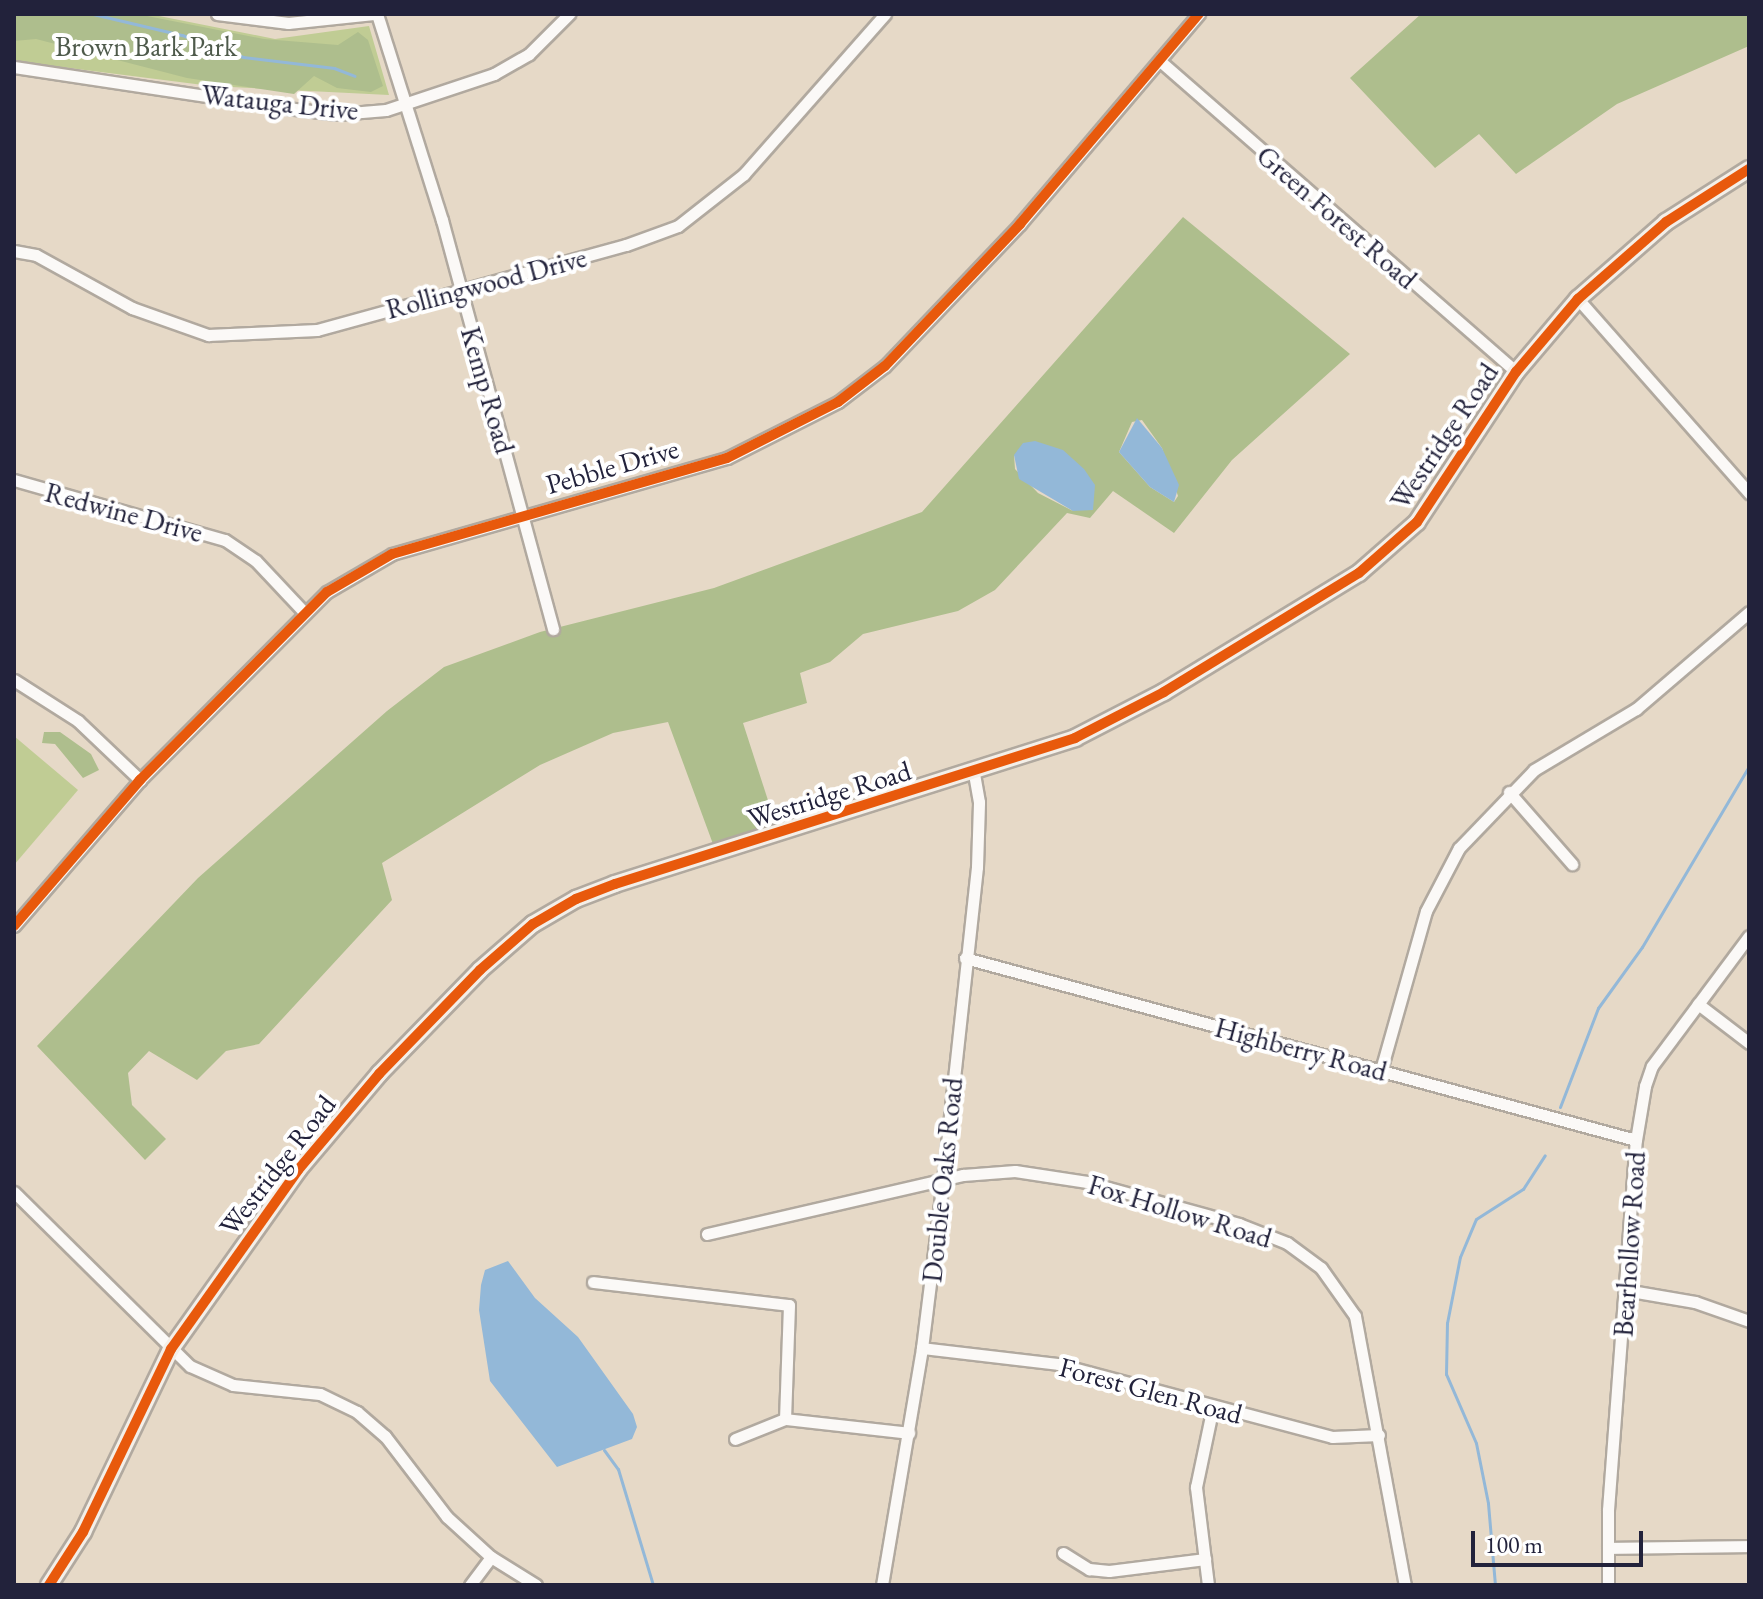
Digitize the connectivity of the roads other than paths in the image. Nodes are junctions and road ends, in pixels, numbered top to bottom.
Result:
1 (217, 14) edge
2 (375, 14) edge
3 (569, 14) edge
4 (885, 14) edge
5 (1199, 14) edge
6 (1160, 61) junction
7 (14, 67) edge
8 (404, 106) junction
9 (1749, 169) edge
10 (14, 251) edge
11 (459, 289) junction
12 (1578, 299) junction
13 (1516, 372) junction
14 (14, 480) edge
15 (1749, 493) edge
16 (523, 516) junction
17 (303, 611) junction
18 (1749, 612) edge
19 (553, 629) dead end
20 (14, 680) edge
21 (974, 773) junction
22 (140, 780) junction
23 (1509, 792) junction
24 (1572, 864) dead end
25 (14, 926) edge
26 (1749, 936) edge
27 (965, 958) junction
28 (1698, 1004) junction
29 (1749, 1043) edge
30 (1381, 1070) junction
31 (1636, 1140) junction
32 (943, 1180) junction
33 (14, 1192) edge
34 (707, 1234) dead end
35 (593, 1282) dead end
36 (1625, 1290) junction
37 (1749, 1321) edge
38 (922, 1348) junction
39 (171, 1349) junction
40 (1213, 1406) junction
41 (785, 1419) junction
42 (909, 1433) junction
43 (1379, 1435) junction
44 (735, 1439) dead end
45 (1749, 1546) edge
46 (1608, 1548) junction
47 (1063, 1553) dead end
48 (491, 1557) junction
49 (1205, 1559) junction
50 (49, 1585) edge
51 (470, 1585) edge
52 (536, 1585) edge
53 (882, 1585) edge
54 (1208, 1585) edge
55 (1405, 1585) edge
56 (1608, 1585) edge

1 - 2 street
2 - 8 street, Kemp Road
3 - 8 street, Watauga Drive
4 - 11 street, Rollingwood Drive
5 - 6 street, Pebble Drive
6 - 13 street, Green Forest Road
6 - 16 street, Pebble Drive
7 - 8 street, Watauga Drive
8 - 11 street, Kemp Road
9 - 12 main road, Westridge Road
10 - 11 street, Rollingwood Drive
11 - 16 street, Kemp Road
12 - 13 main road, Westridge Road
12 - 15 street
13 - 21 main road, Westridge Road
14 - 17 street, Redwine Drive
16 - 17 street, Pebble Drive
16 - 19 street, Kemp Road
17 - 22 street, Pebble Drive
18 - 23 street
20 - 22 street
21 - 27 street, Double Oaks Road
21 - 39 main road, Westridge Road
22 - 25 street, Pebble Drive
23 - 24 street
23 - 30 street
26 - 28 street, Bearhollow Road
27 - 30 street, Highberry Road
27 - 32 street, Double Oaks Road
28 - 29 street
28 - 31 street, Bearhollow Road
30 - 31 street, Highberry Road
31 - 36 street, Bearhollow Road
32 - 34 street, Fox Hollow Road
32 - 38 street, Double Oaks Road
32 - 43 street, Fox Hollow Road
33 - 39 street
35 - 41 street
36 - 37 street
36 - 46 street, Bearhollow Road
38 - 40 street, Forest Glen Road
38 - 42 street, Double Oaks Road
39 - 48 street
39 - 50 main road, Westridge Road
40 - 43 street, Forest Glen Road
40 - 49 street
41 - 42 street
41 - 44 street
42 - 53 street, Double Oaks Road
43 - 55 street, Fox Hollow Road
45 - 46 street
46 - 56 street, Bearhollow Road
47 - 49 street
48 - 51 street
48 - 52 street
49 - 54 street

